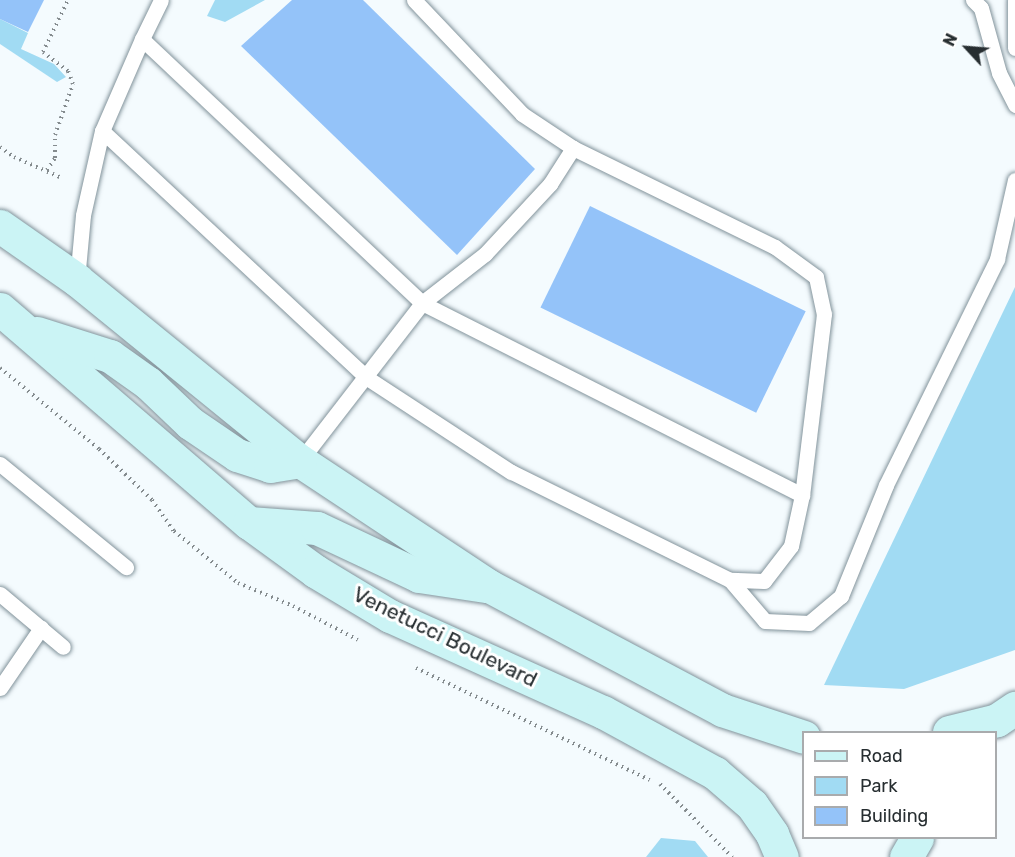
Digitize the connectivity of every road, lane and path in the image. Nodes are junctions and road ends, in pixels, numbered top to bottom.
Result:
1 (68, 0) edge
2 (161, 0) edge
3 (414, 0) edge
4 (973, 0) edge
5 (1015, 0) edge
6 (142, 39) junction
7 (1015, 48) edge
8 (1015, 105) edge
9 (102, 131) junction
10 (0, 147) edge
11 (573, 148) junction
12 (46, 170) junction
13 (62, 178) dead end
14 (1015, 180) edge
15 (0, 226) edge
16 (77, 280) junction
17 (422, 303) junction
18 (0, 309) edge
19 (29, 331) junction
20 (366, 377) junction
21 (300, 460) junction
22 (0, 464) edge
23 (802, 495) junction
24 (249, 523) junction
25 (126, 567) dead end
26 (730, 580) junction
27 (489, 586) junction
28 (0, 594) edge
29 (41, 628) junction
30 (63, 647) dead end
31 (24, 654) junction
32 (0, 671) edge
33 (0, 688) edge
34 (1000, 720) edge
35 (953, 731) edge
36 (802, 736) edge
37 (916, 839) edge
38 (782, 857) edge
39 (906, 857) edge

1 - 12 path
2 - 6 lane
3 - 11 lane
4 - 8 lane
5 - 7 lane
6 - 9 lane
6 - 17 lane
9 - 16 lane
9 - 20 lane
10 - 12 path
11 - 17 lane
11 - 23 lane
12 - 13 path
14 - 26 lane
15 - 16 street
16 - 21 street
17 - 20 lane
17 - 23 lane
18 - 19 street, Venetucci Boulevard
19 - 21 street
19 - 24 street, Venetucci Boulevard
20 - 21 lane
20 - 26 lane
21 - 27 street
22 - 25 lane
23 - 26 lane
24 - 27 street
24 - 38 street, Venetucci Boulevard
27 - 36 street
28 - 29 lane
29 - 30 lane
29 - 31 lane
31 - 32 lane
31 - 33 lane
34 - 35 street
37 - 39 street

